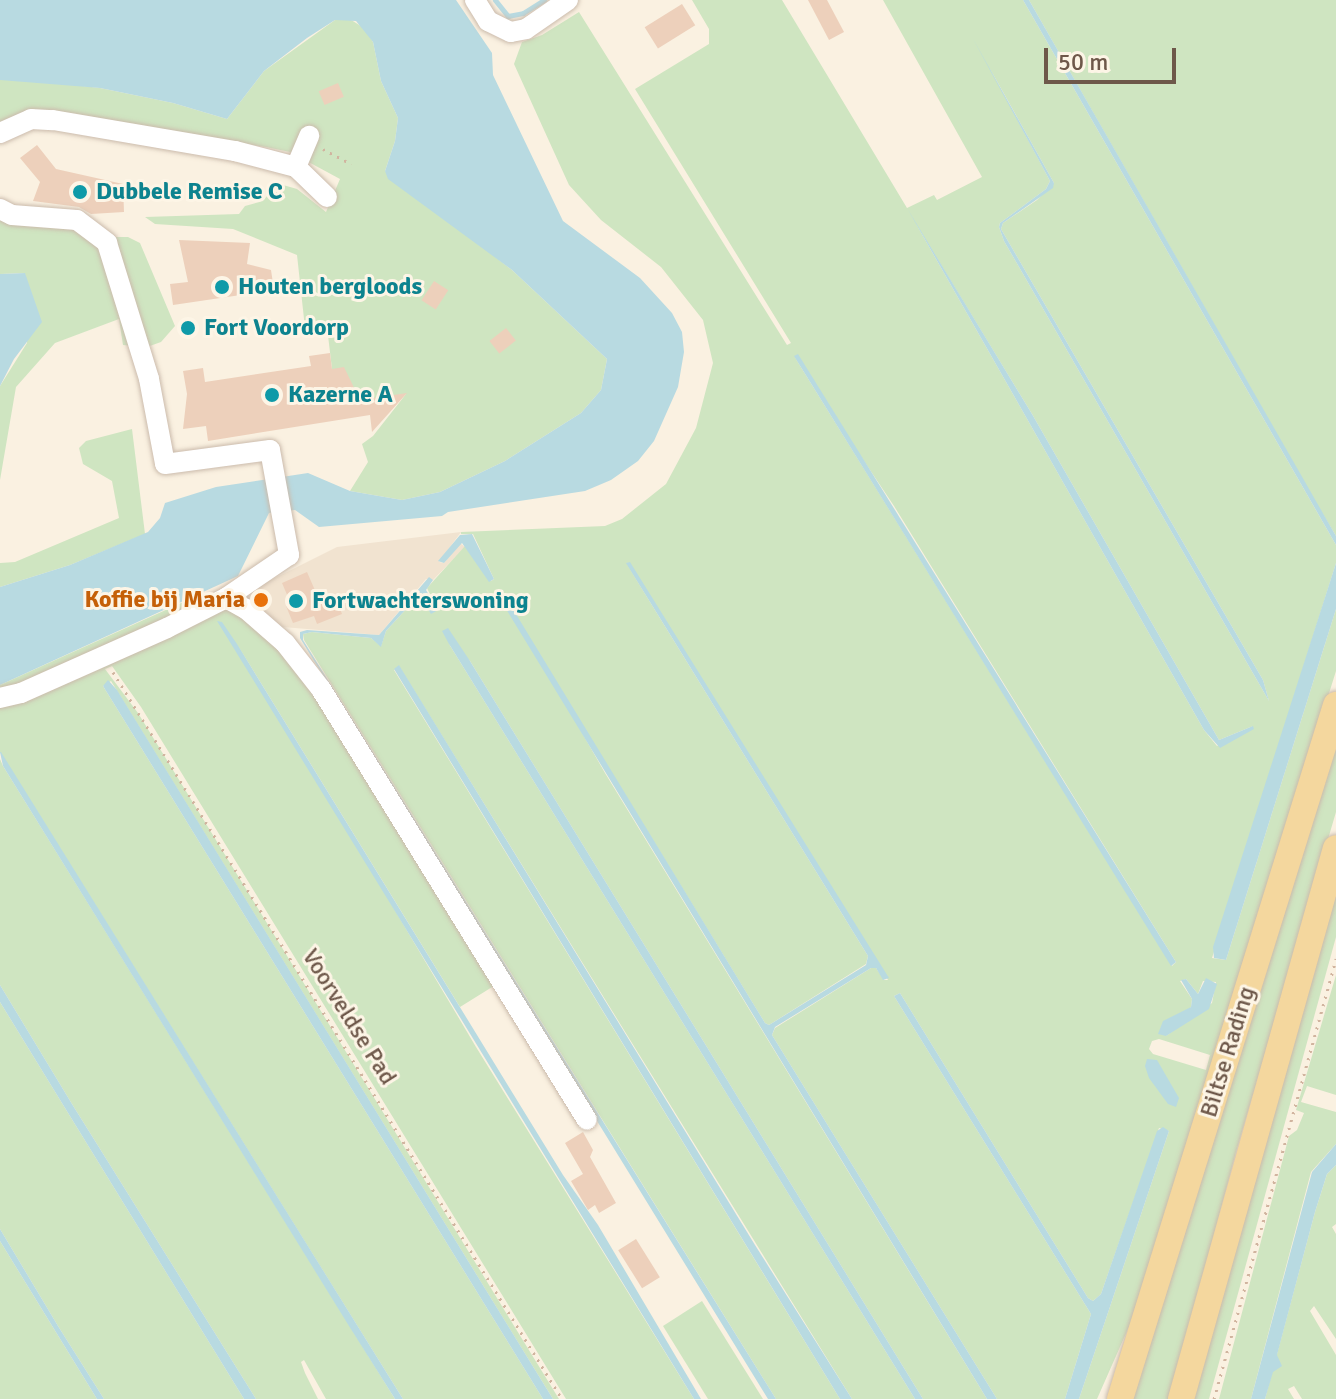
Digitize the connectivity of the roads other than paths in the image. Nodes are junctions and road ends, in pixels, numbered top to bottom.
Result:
1 (475, 0) edge
2 (568, 0) edge
3 (0, 133) edge
4 (309, 136) dead end
5 (296, 167) junction
6 (327, 197) dead end
7 (0, 209) edge
8 (226, 598) junction
9 (0, 698) edge
10 (1336, 705) edge
11 (1336, 848) edge
12 (587, 1120) dead end
13 (1120, 1399) edge
14 (1181, 1399) edge

1 - 2 street
3 - 5 street
4 - 5 street
5 - 6 street
7 - 8 street
8 - 9 street
8 - 12 street
10 - 13 main road, Biltse Rading
11 - 14 main road, Biltse Rading

